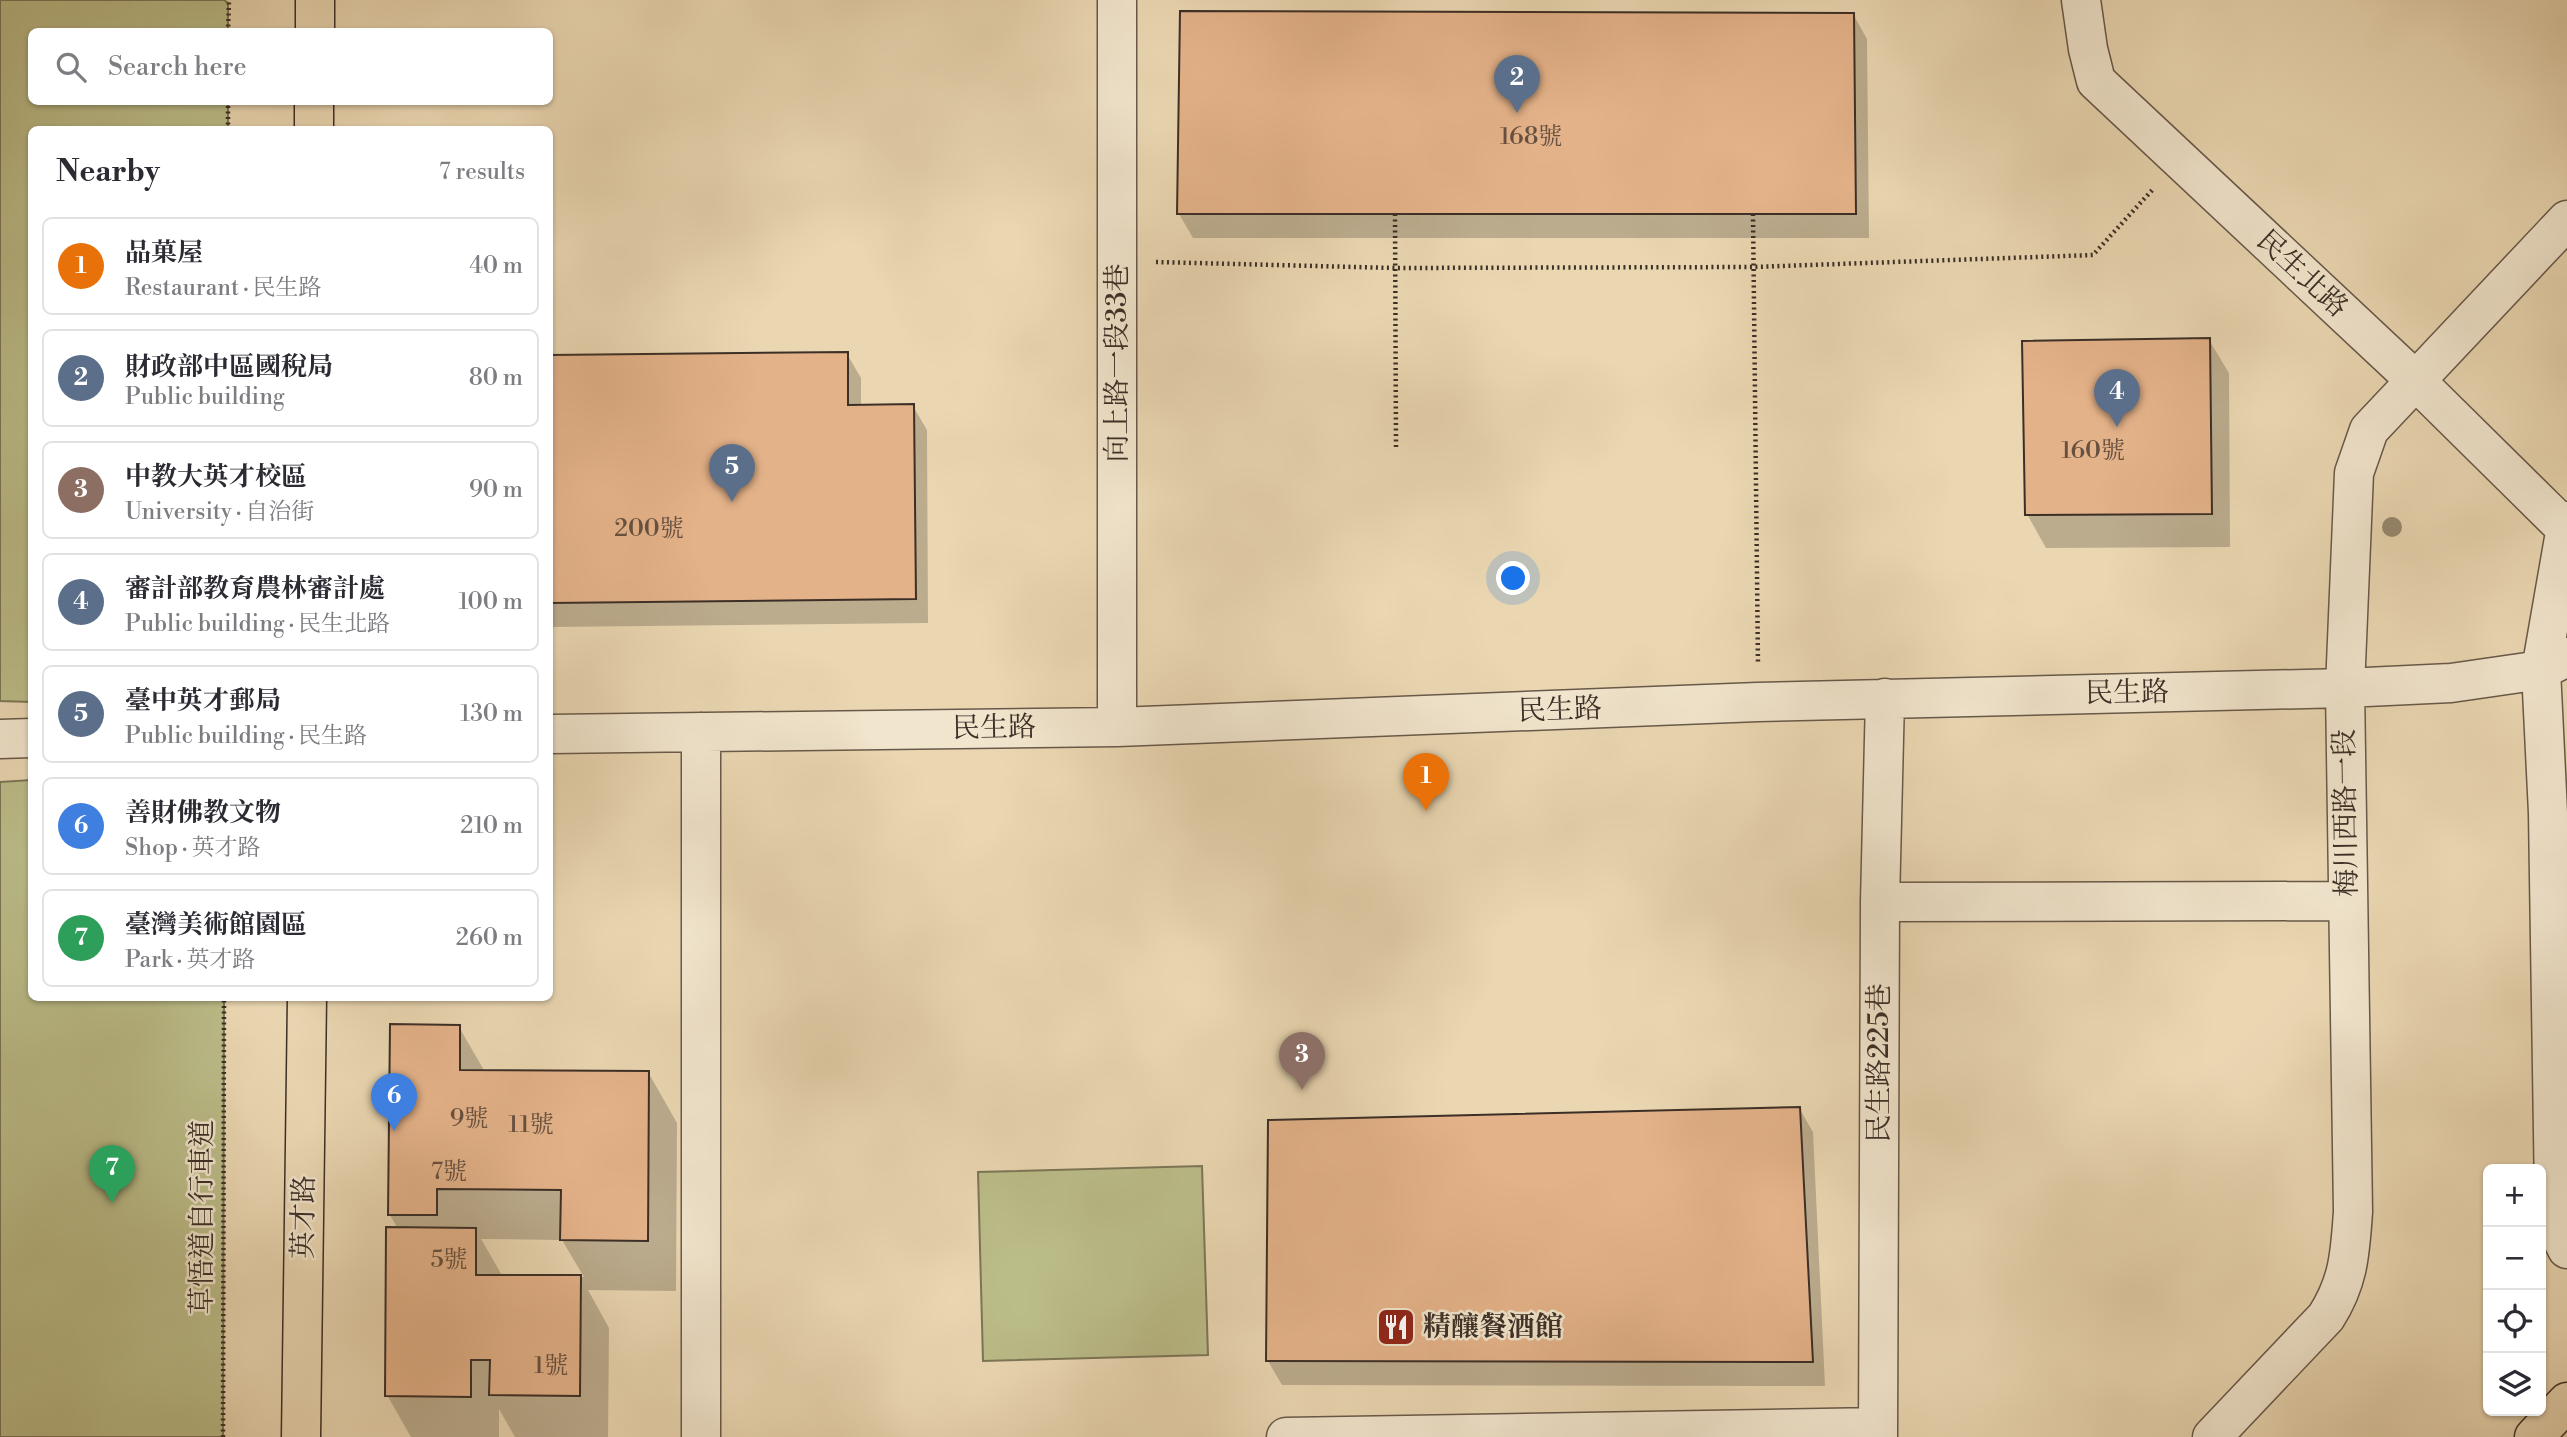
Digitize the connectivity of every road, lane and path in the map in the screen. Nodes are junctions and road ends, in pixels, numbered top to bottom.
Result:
1 (229, 0) edge
2 (315, 0) edge
3 (1117, 0) edge
4 (2081, 0) edge
5 (228, 28) edge
6 (315, 28) edge
7 (228, 105) edge
8 (314, 105) edge
9 (228, 126) edge
10 (314, 126) edge
11 (2158, 183) dead end
12 (1395, 214) dead end
13 (1753, 214) dead end
14 (2567, 220) edge
15 (1117, 261) junction
16 (1753, 267) junction
17 (1395, 268) junction
18 (2415, 380) junction
19 (1396, 447) dead end
20 (2566, 526) edge
21 (2554, 664) edge
22 (2345, 688) junction
23 (1885, 698) junction
24 (1758, 702) junction
25 (1117, 727) junction
26 (701, 732) junction
27 (553, 734) edge
28 (28, 738) edge
29 (0, 739) edge
30 (2347, 901) junction
31 (1880, 902) junction
32 (224, 1001) edge
33 (306, 1001) edge
34 (2567, 1249) edge
35 (1878, 1432) edge
36 (1595, 1434) edge
37 (223, 1437) edge
38 (301, 1437) edge
39 (701, 1437) edge
40 (1286, 1437) edge
41 (2212, 1437) edge

1 - 5 path
2 - 6 main road
3 - 15 street, 向上路一段33巷
4 - 18 street, 民生北路
7 - 9 path
8 - 10 main road
11 - 16 path
12 - 17 path
13 - 16 path
14 - 18 street, 梅川西路一段
15 - 17 path
15 - 25 street, 向上路一段33巷
16 - 17 path
16 - 24 path
17 - 19 path
18 - 20 street, 民生北路
18 - 22 street, 梅川西路一段
20 - 21 street
21 - 22 street, 民生路
21 - 34 street
22 - 23 street, 民生路
22 - 30 street, 梅川西路一段
23 - 24 street, 民生路
23 - 31 street, 民生路225巷
24 - 25 street, 民生路
25 - 26 street, 民生路
26 - 27 street, 民生路
26 - 39 street
28 - 29 street
30 - 31 street
30 - 41 street, 梅川西路一段
31 - 35 street, 民生路225巷
32 - 37 path, 草悟道自行車道
33 - 38 main road, 英才路
35 - 36 street
36 - 40 street

